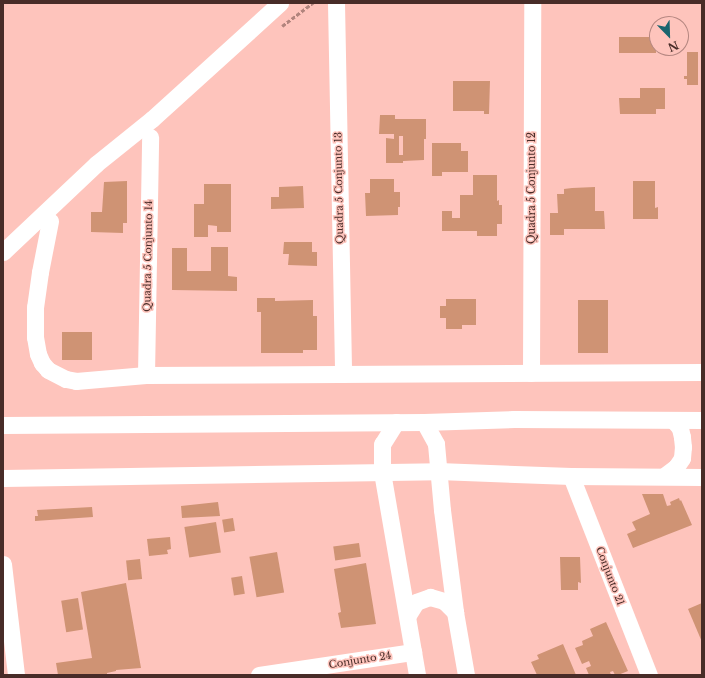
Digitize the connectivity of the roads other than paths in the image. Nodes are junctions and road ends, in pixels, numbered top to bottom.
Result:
1 (280, 3) edge
2 (336, 3) edge
3 (532, 3) edge
4 (150, 137) dead end
5 (50, 221) dead end
6 (3, 252) edge
7 (702, 372) edge
8 (531, 373) junction
9 (343, 374) junction
10 (146, 375) junction
11 (702, 420) edge
12 (674, 421) junction
13 (396, 422) junction
14 (424, 422) junction
15 (3, 425) edge
16 (382, 472) junction
17 (438, 472) junction
18 (571, 476) junction
19 (664, 476) junction
20 (702, 476) edge
21 (3, 478) edge
22 (3, 564) edge
23 (455, 612) junction
24 (408, 615) junction
25 (413, 652) junction
26 (16, 675) edge
27 (259, 675) edge
28 (417, 675) edge
29 (466, 675) edge
30 (649, 675) edge

1 - 6 street
2 - 9 street, Quadra 5 Conjunto 13
3 - 8 street, Quadra 5 Conjunto 12
4 - 10 street, Quadra 5 Conjunto 14
5 - 10 street
7 - 8 street
8 - 9 street
9 - 10 street
11 - 12 street
12 - 14 street
12 - 19 street
13 - 14 street
13 - 15 street
13 - 16 street
14 - 17 street
16 - 17 street
16 - 21 street
16 - 24 street
17 - 18 street
17 - 23 street
18 - 19 street
18 - 30 street, Conjunto 21
19 - 20 street
22 - 26 street
23 - 24 street
23 - 29 street
24 - 25 street
25 - 27 street, Conjunto 24
25 - 28 street

